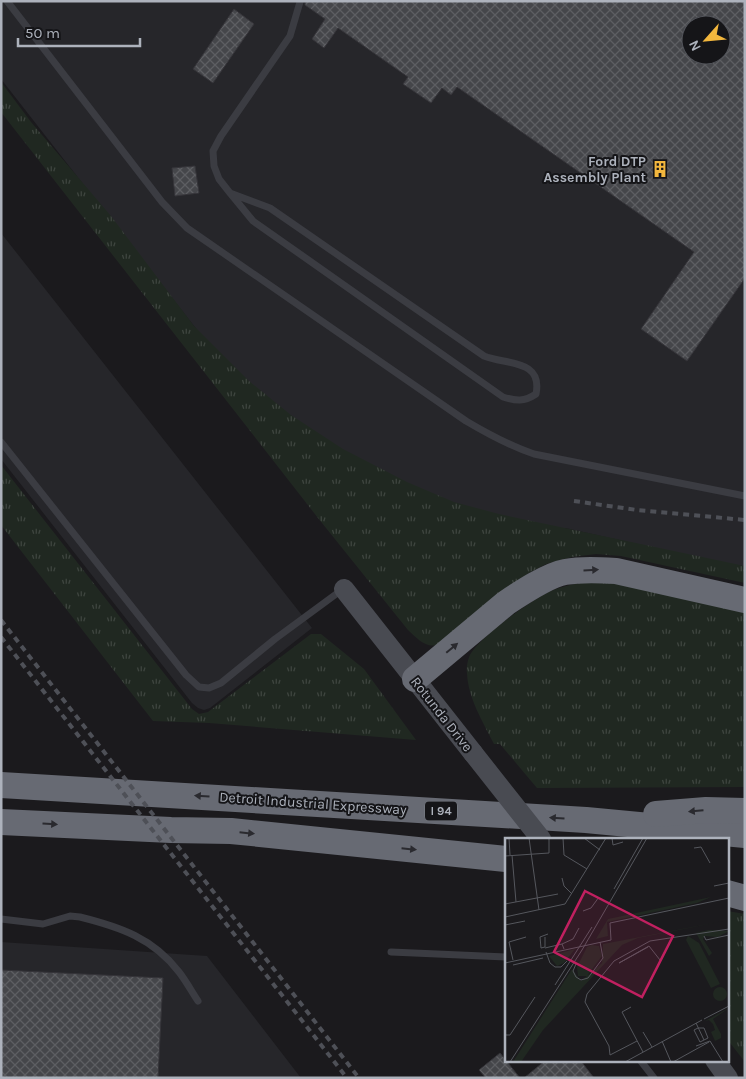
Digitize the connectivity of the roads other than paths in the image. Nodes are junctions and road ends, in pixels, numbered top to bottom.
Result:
1 (7, 1) edge
2 (300, 2) edge
3 (230, 193) junction
4 (1, 442) edge
5 (745, 496) edge
6 (344, 589) joint
7 (745, 600) edge
8 (415, 680) junction
9 (1, 785) edge
10 (745, 811) edge
11 (586, 820) junction
12 (1, 822) edge
13 (745, 835) edge
14 (539, 838) edge
15 (505, 859) edge
16 (728, 879) edge
17 (745, 880) edge
18 (728, 893) edge
19 (745, 898) edge
20 (1, 919) edge
21 (391, 952) dead end
22 (505, 957) edge
23 (198, 1001) dead end
24 (642, 1062) edge
25 (716, 1062) edge
26 (654, 1078) edge
27 (728, 1078) edge

1 - 5 lane
2 - 3 lane
3 - 3 lane
4 - 6 lane
6 - 8 main road, Rotunda Drive
8 -> 7 highway
8 - 14 main road, Rotunda Drive, bridge
11 -> 9 highway, Detroit Industrial Expressway / I 94
10 -> 11 highway
11 - 13 highway, Detroit Industrial Expressway / I 94
12 -> 15 highway
16 - 17 highway
18 - 19 highway
20 - 23 lane
21 - 22 lane
24 - 26 lane
25 - 27 main road

